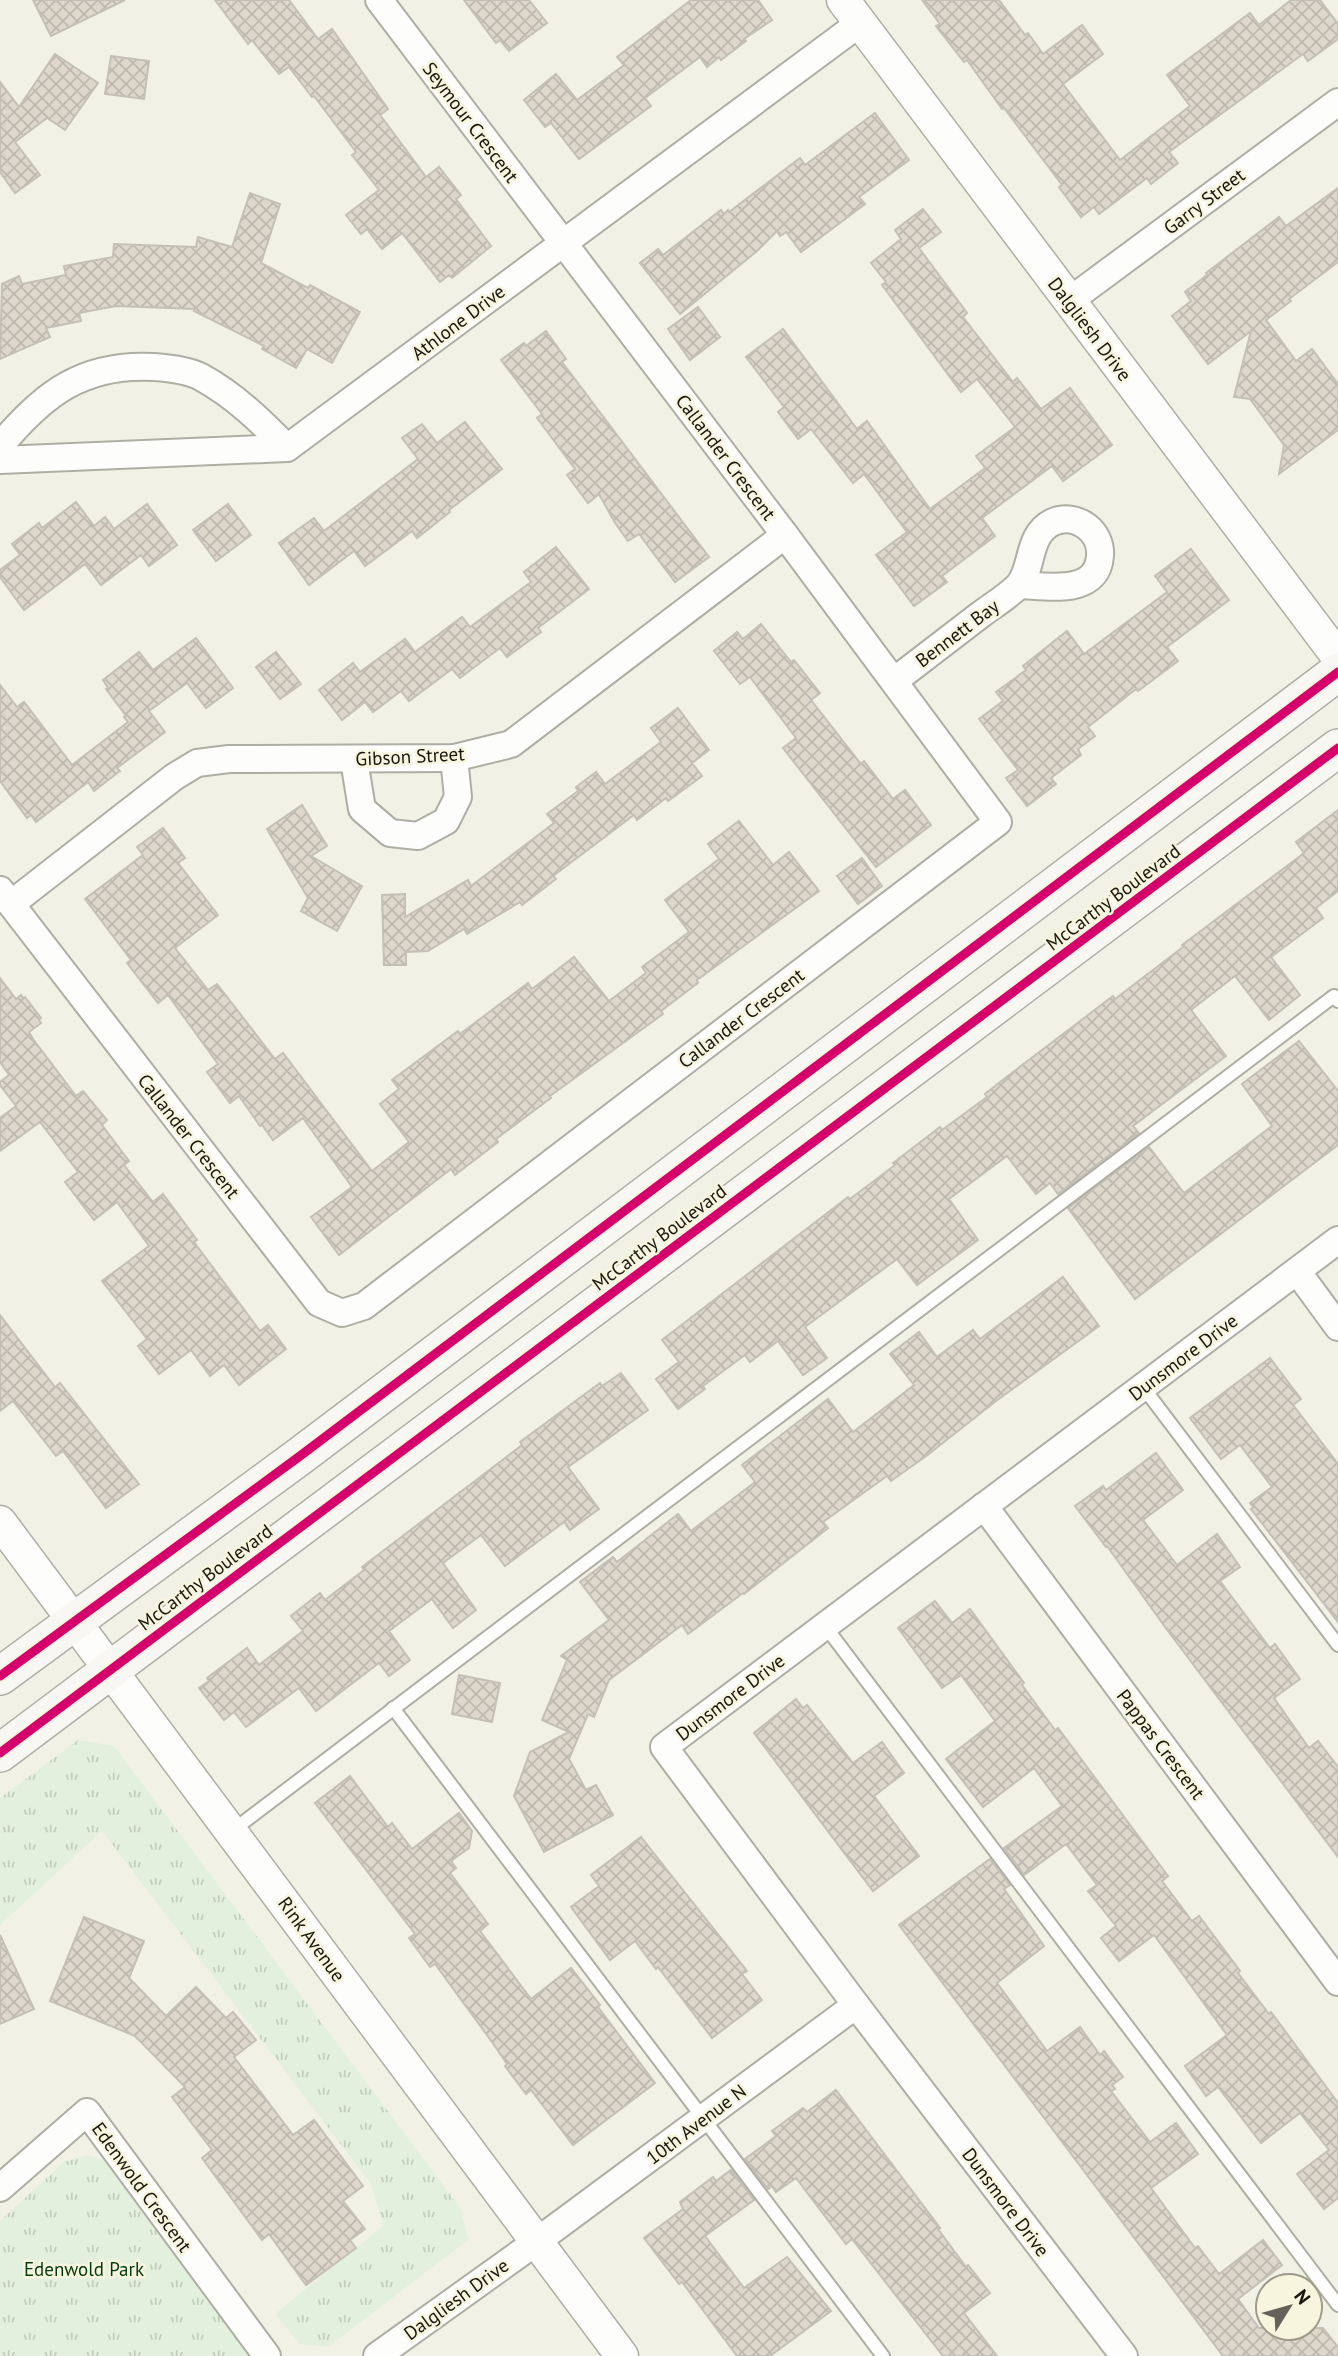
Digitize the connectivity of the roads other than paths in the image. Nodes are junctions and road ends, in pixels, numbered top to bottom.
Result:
1 (379, 0) edge
2 (851, 12) edge
3 (1338, 102) edge
4 (564, 244) junction
5 (1069, 301) junction
6 (0, 446) edge
7 (287, 449) junction
8 (0, 460) edge
9 (785, 535) junction
10 (1020, 584) dead end
11 (1338, 657) edge
12 (1338, 672) edge
13 (894, 681) junction
14 (1338, 748) edge
15 (454, 758) junction
16 (354, 760) junction
17 (5, 897) edge
18 (1338, 1001) edge
19 (1338, 1240) edge
20 (1297, 1271) junction
21 (1338, 1327) edge
22 (1143, 1387) junction
23 (984, 1506) junction
24 (0, 1522) edge
25 (74, 1620) junction
26 (825, 1626) junction
27 (1338, 1645) edge
28 (111, 1669) junction
29 (0, 1676) edge
30 (393, 1708) junction
31 (0, 1753) edge
32 (232, 1831) junction
33 (1338, 1982) edge
34 (856, 2005) junction
35 (703, 2119) junction
36 (0, 2188) edge
37 (536, 2242) junction
38 (1338, 2305) edge
39 (267, 2356) edge
40 (377, 2356) edge
41 (622, 2356) edge
42 (883, 2356) edge
43 (1124, 2356) edge

1 - 4 street, Seymour Crescent
2 - 4 street, Athlone Drive
2 - 5 street, Dalgliesh Drive
3 - 5 street, Garry Street
4 - 7 street, Athlone Drive
4 - 9 street, Callander Crescent
5 - 11 street, Dalgliesh Drive
6 - 7 street
7 - 8 street
9 - 13 street, Callander Crescent
9 - 15 street, Gibson Street
10 - 13 street, Bennett Bay
12 - 25 main road
13 - 17 street, Callander Crescent
14 - 28 main road, McCarthy Boulevard
15 - 16 street, Gibson Street
15 - 16 street
16 - 17 street, Gibson Street
18 - 30 lane
19 - 20 street, Dunsmore Drive
20 - 21 street
20 - 22 street, Dunsmore Drive
22 - 23 street, Dunsmore Drive
22 - 27 lane
23 - 26 street, Dunsmore Drive
23 - 33 street, Pappas Crescent
24 - 25 street, Rink Avenue
25 - 28 street, Rink Avenue
25 - 29 main road
26 - 34 street, Dunsmore Drive
26 - 38 lane
28 - 31 main road, McCarthy Boulevard
28 - 32 street, Rink Avenue
30 - 32 lane
30 - 35 lane
32 - 37 street, Rink Avenue
34 - 35 street, 10th Avenue N
34 - 43 street, Dunsmore Drive
35 - 37 street, 10th Avenue N
35 - 42 lane
36 - 39 street, Edenwold Crescent
37 - 40 street, Dalgliesh Drive
37 - 41 street, Rink Avenue

